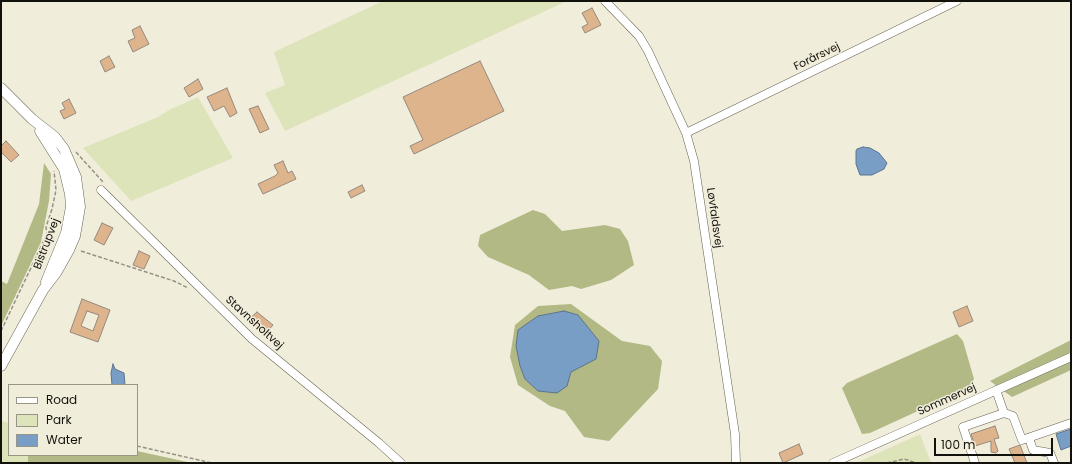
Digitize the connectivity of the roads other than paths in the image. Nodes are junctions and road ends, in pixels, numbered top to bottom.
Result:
1 (604, 1) edge
2 (957, 1) edge
3 (1, 88) edge
4 (686, 133) junction
5 (103, 187) road end
6 (1071, 357) edge
7 (1, 366) edge
8 (996, 390) junction
9 (1004, 413) junction
10 (1071, 423) edge
11 (1029, 438) junction
12 (401, 463) edge
13 (736, 463) edge
14 (833, 463) edge
15 (975, 463) edge
16 (1054, 463) edge

1 - 4 street, Løvfaldsvej
2 - 4 street, Forårsvej
3 - 7 main road, Bistrupvej
4 - 13 street, Løvfaldsvej
5 - 12 street, Stavnsholtvej
6 - 8 street, Sommervej
8 - 9 street
8 - 14 street, Sommervej
9 - 11 street
9 - 15 street
10 - 11 street
11 - 16 street

